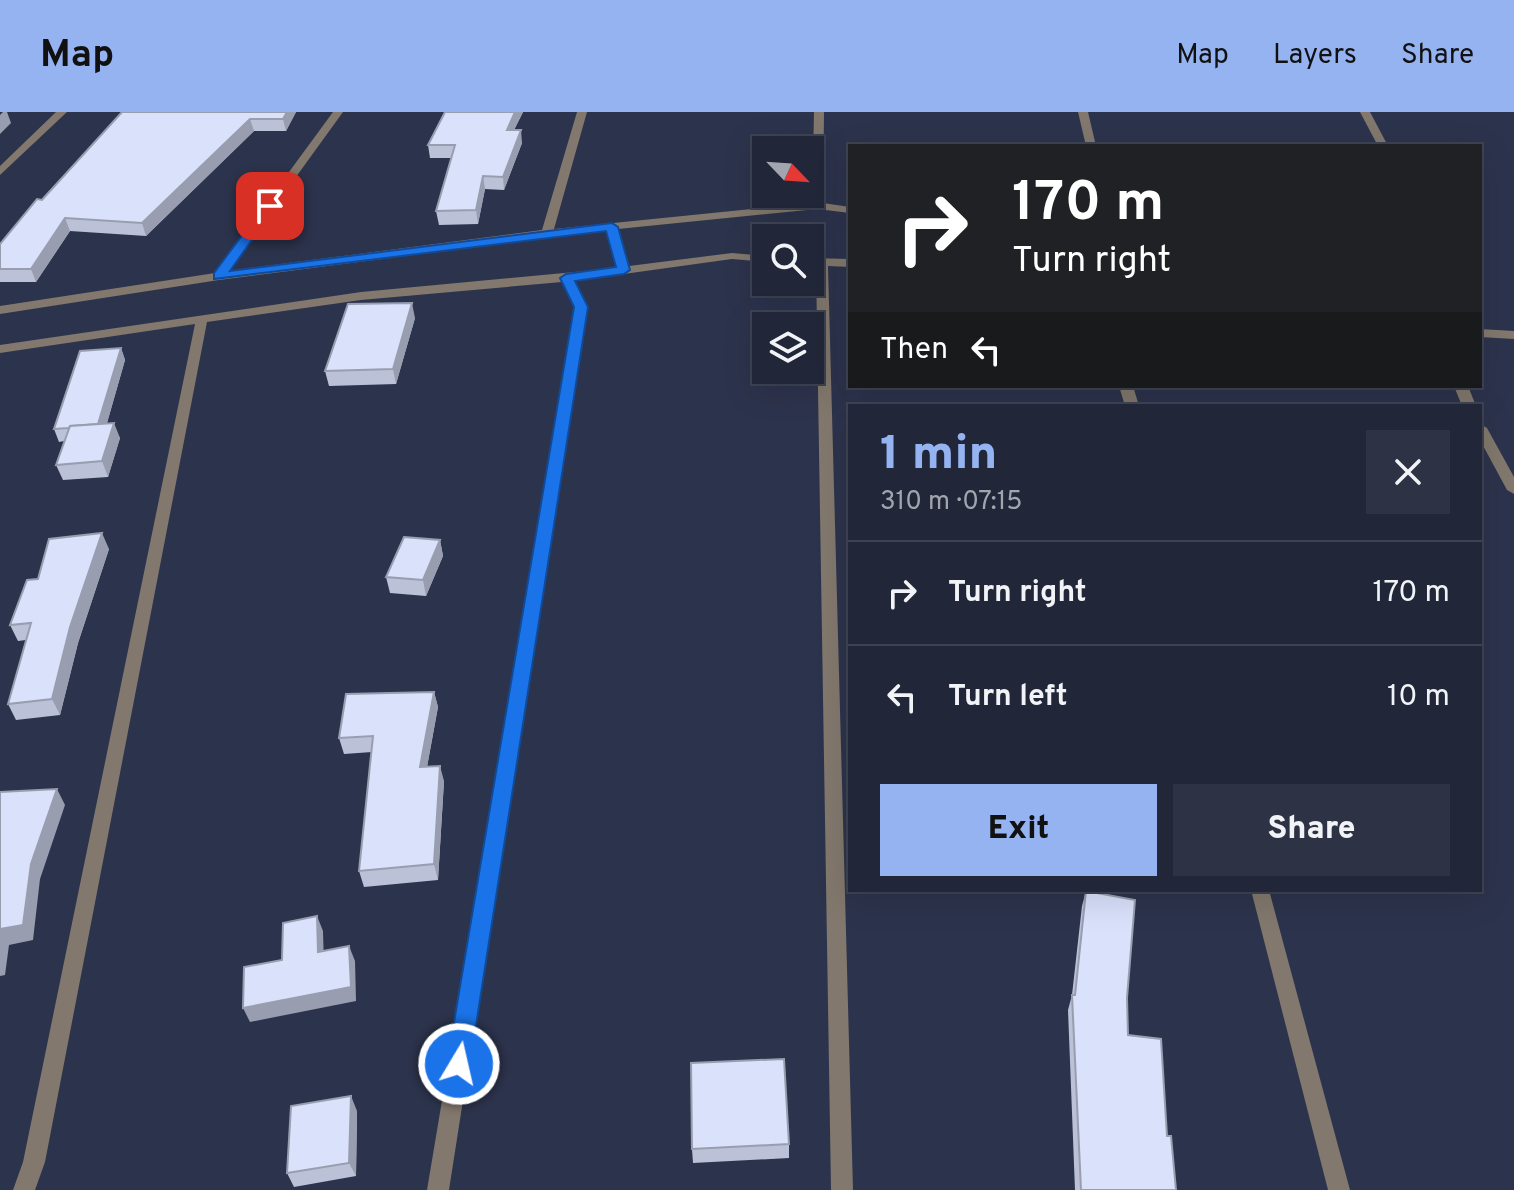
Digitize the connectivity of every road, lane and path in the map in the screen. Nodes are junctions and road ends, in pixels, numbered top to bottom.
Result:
1 (62, 112) edge
2 (338, 112) edge
3 (582, 112) edge
4 (819, 112) edge
5 (1083, 112) edge
6 (1365, 112) edge
7 (818, 136) edge
8 (1091, 144) edge
9 (1382, 144) edge
10 (0, 172) edge
11 (824, 207) edge
12 (797, 208) edge
13 (848, 210) edge
14 (612, 227) junction
15 (547, 233) junction
16 (752, 258) edge
17 (824, 263) edge
18 (848, 263) edge
19 (624, 270) junction
20 (219, 276) junction
21 (566, 278) junction
22 (817, 296) edge
23 (0, 310) edge
24 (202, 318) junction
25 (1482, 333) edge
26 (1514, 335) edge
27 (0, 349) edge
28 (1482, 432) edge
29 (1514, 490) edge
30 (1261, 892) edge
31 (24, 1190) edge
32 (438, 1190) edge
33 (842, 1190) edge
34 (1339, 1190) edge

1 - 10 street
2 - 20 street
3 - 15 street
4 - 7 street
5 - 8 street
6 - 9 street
11 - 13 street
12 - 14 street
14 - 15 street
14 - 19 street
15 - 20 street
16 - 19 street
17 - 18 street
19 - 21 street
20 - 23 street
21 - 24 street
21 - 32 street
22 - 33 street
24 - 27 street
24 - 31 street
25 - 26 street
28 - 29 street
30 - 34 street

